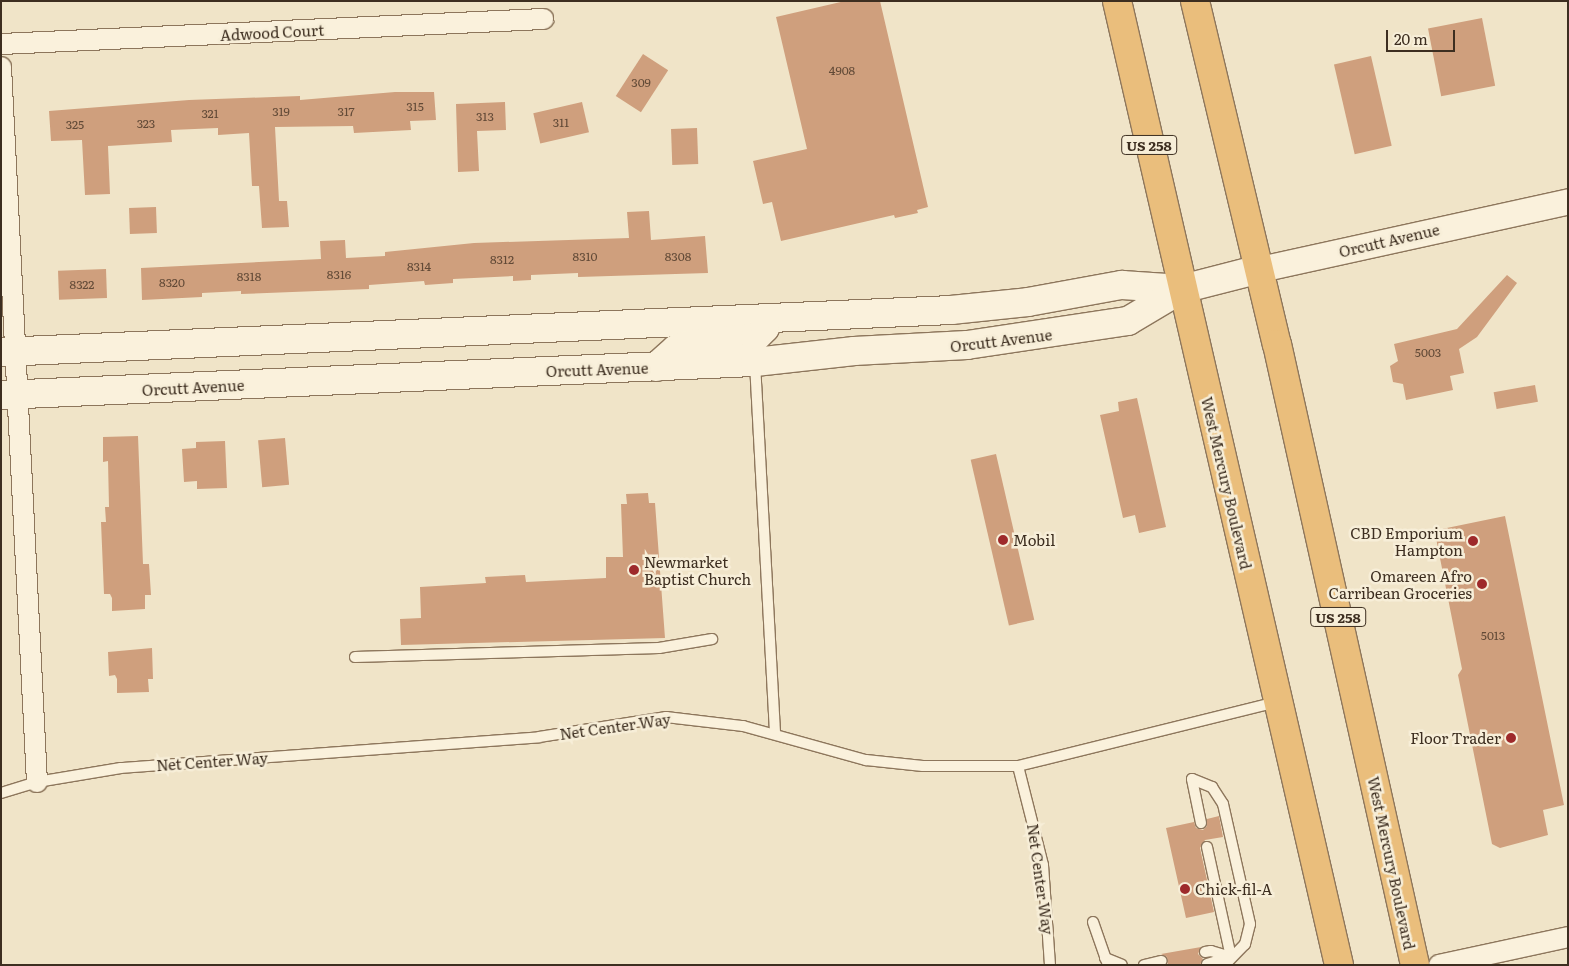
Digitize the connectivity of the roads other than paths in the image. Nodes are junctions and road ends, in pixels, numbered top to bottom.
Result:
1 (1117, 1) edge
2 (1196, 1) edge
3 (543, 19) dead end
4 (1, 44) edge
5 (1, 66) edge
6 (1568, 201) edge
7 (1260, 269) junction
8 (1182, 289) junction
9 (764, 319) junction
10 (9, 352) edge
11 (755, 362) junction
12 (656, 366) junction
13 (10, 395) edge
14 (712, 639) dead end
15 (355, 656) dead end
16 (1278, 702) junction
17 (774, 733) junction
18 (1018, 766) junction
19 (36, 782) junction
20 (1, 793) edge
21 (1201, 823) dead end
22 (1206, 848) dead end
23 (1093, 922) dead end
24 (1568, 937) edge
25 (1205, 952) dead end
26 (1228, 961) edge
27 (1162, 962) dead end
28 (1108, 963) edge
29 (1207, 964) edge
30 (1050, 965) edge
31 (1122, 965) edge
32 (1144, 965) edge
33 (1339, 965) edge
34 (1415, 965) edge
35 (1439, 965) edge

1 - 8 highway, West Mercury Boulevard / US 258
2 - 7 highway, West Mercury Boulevard / US 258
3 - 4 street, Adwood Court
5 - 10 street
6 - 7 street, Orcutt Avenue
7 - 8 main road, Orcutt Avenue
7 - 34 highway, West Mercury Boulevard / US 258
8 - 9 main road, Orcutt Avenue
8 - 11 main road, Orcutt Avenue
8 - 16 highway, West Mercury Boulevard / US 258
9 - 10 main road, Orcutt Avenue
9 - 12 main road
10 - 13 street
11 - 12 main road, Orcutt Avenue
11 - 17 lane
12 - 13 main road, Orcutt Avenue
13 - 19 street
14 - 15 lane
16 - 18 lane
16 - 33 highway, West Mercury Boulevard / US 258
17 - 18 lane, Net Center Way
17 - 19 lane, Net Center Way
18 - 30 lane, Net Center Way
19 - 20 lane, Net Center Way
21 - 26 lane
22 - 26 lane
23 - 28 lane
24 - 35 street
25 - 26 lane
26 - 29 lane
27 - 32 lane
28 - 31 lane

